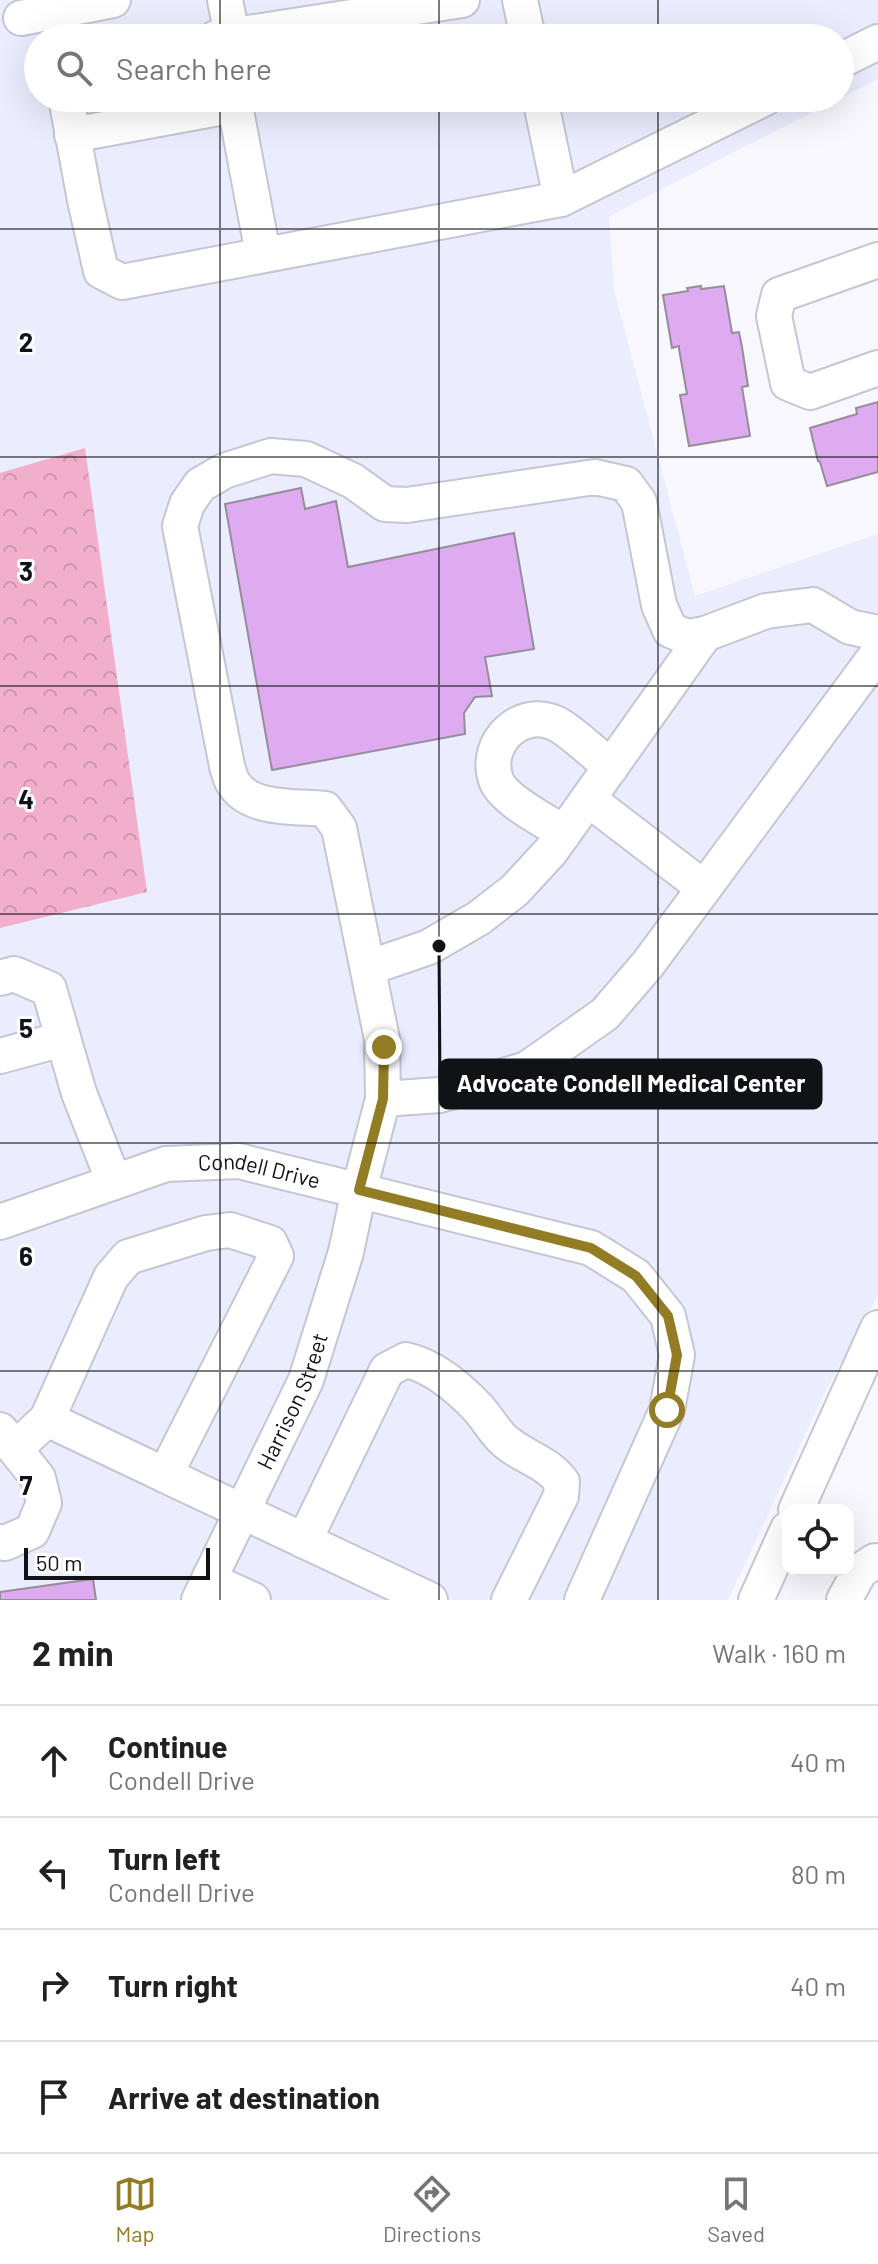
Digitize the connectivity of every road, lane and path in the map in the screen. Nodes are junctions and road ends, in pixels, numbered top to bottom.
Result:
1 (113, 0) edge
2 (225, 0) edge
3 (462, 0) edge
4 (520, 0) edge
5 (26, 19) edge
6 (224, 24) edge
7 (308, 24) edge
8 (525, 24) edge
9 (878, 42) edge
10 (854, 54) edge
11 (68, 112) edge
12 (197, 112) edge
13 (236, 112) edge
14 (543, 112) edge
15 (737, 112) edge
16 (72, 135) junction
17 (561, 199) junction
18 (263, 254) junction
19 (878, 260) edge
20 (878, 368) edge
21 (878, 633) edge
22 (705, 634) junction
23 (878, 653) edge
24 (611, 767) junction
25 (588, 799) junction
26 (564, 833) junction
27 (704, 888) junction
28 (368, 968) junction
29 (0, 978) edge
30 (63, 1039) junction
31 (0, 1056) edge
32 (383, 1099) junction
33 (114, 1182) junction
34 (359, 1190) junction
35 (0, 1222) edge
36 (878, 1328) edge
37 (47, 1419) junction
38 (8, 1439) edge
39 (165, 1475) junction
40 (799, 1504) edge
41 (242, 1512) junction
42 (304, 1541) junction
43 (0, 1542) edge
44 (782, 1542) edge
45 (878, 1562) edge
46 (205, 1588) edge
47 (253, 1600) edge
48 (430, 1600) edge
49 (509, 1600) edge
50 (582, 1600) edge
51 (756, 1600) edge
52 (844, 1600) edge

1 - 5 street
2 - 6 street
3 - 7 street
4 - 8 street
9 - 10 street
11 - 16 street
12 - 16 street
13 - 18 street
14 - 17 street
15 - 17 street
16 - 18 street
17 - 18 street
19 - 20 street
21 - 22 street
22 - 24 street
22 - 28 street, Harrison Street
23 - 27 street
24 - 25 street
24 - 26 street
25 - 26 street
25 - 27 street
26 - 28 street
27 - 32 street
28 - 32 street, Harrison Street
29 - 30 street
30 - 31 street
30 - 33 street
32 - 34 street, Harrison Street
33 - 34 street, Condell Drive
33 - 35 street, Condell Drive
34 - 41 street, Harrison Street
34 - 50 street, Condell Drive
36 - 40 street
37 - 38 street
37 - 39 street
37 - 39 street
38 - 43 street
39 - 41 street
41 - 42 street
41 - 46 street, Harrison Street
42 - 48 street
42 - 49 street
44 - 51 street
45 - 52 street
46 - 47 street

